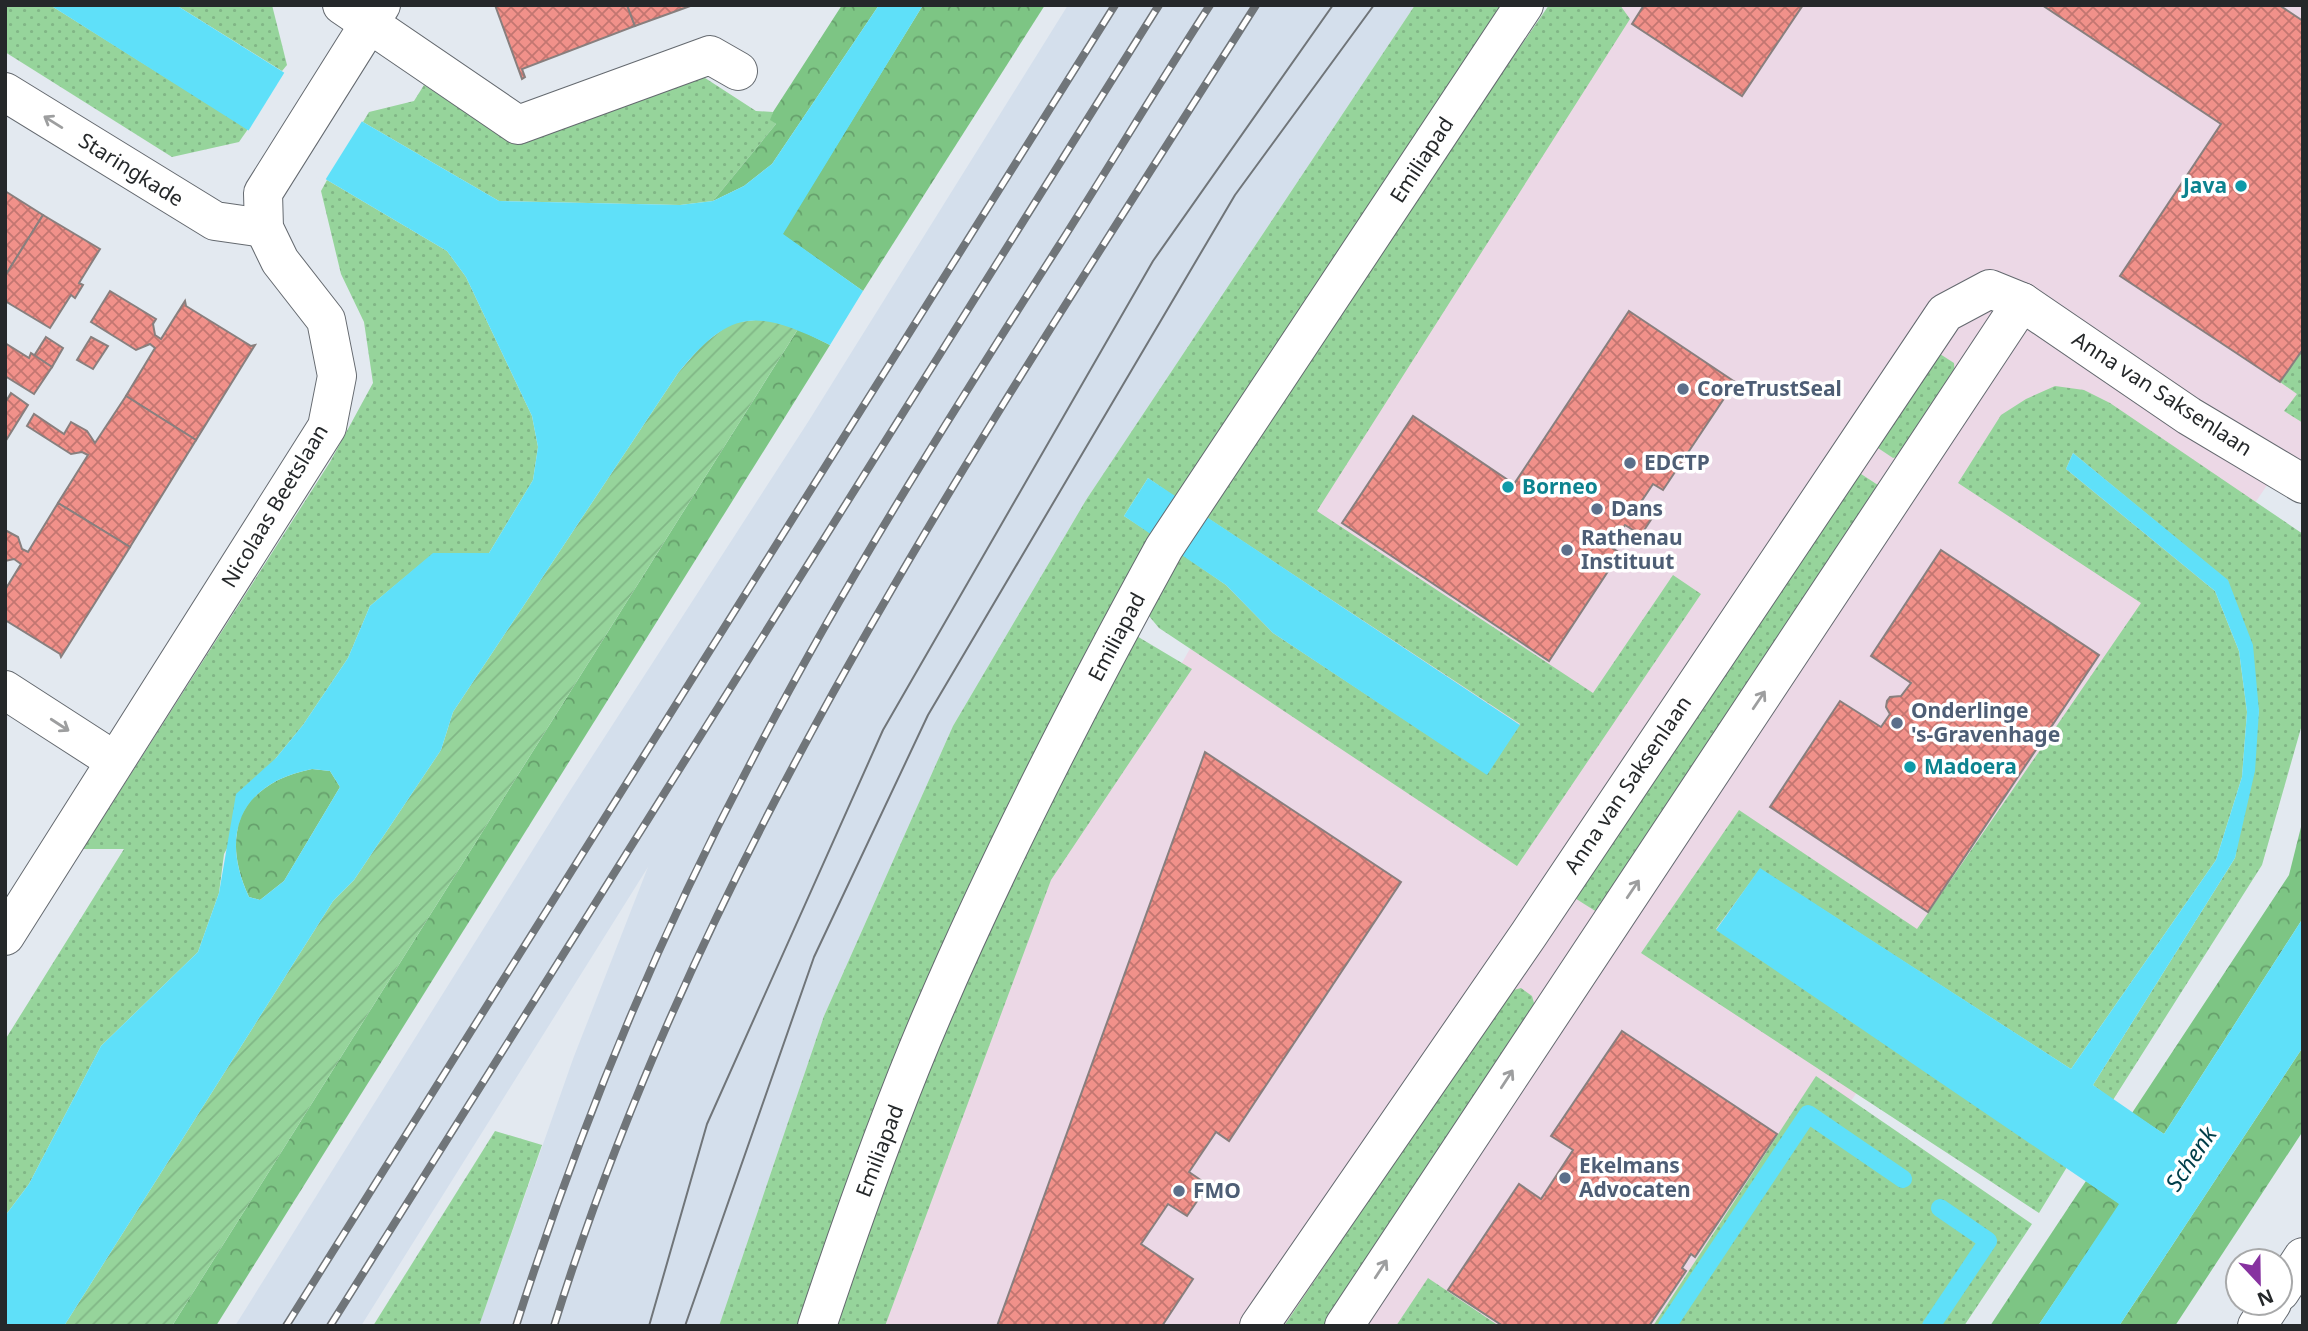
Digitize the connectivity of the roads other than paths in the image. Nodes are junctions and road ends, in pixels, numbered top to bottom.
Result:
1 (1524, 5) edge
2 (364, 11) edge
3 (738, 71) dead end
4 (5, 92) edge
5 (264, 228) junction
6 (2022, 302) junction
7 (2303, 484) edge
8 (5, 690) edge
9 (115, 761) junction
10 (5, 936) edge
11 (817, 1326) edge
12 (1259, 1326) edge
13 (1344, 1326) edge

1 - 11 street, Emiliapad
2 - 3 street, Nicolaas Beetslaan
2 - 5 street, Nicolaas Beetslaan
5 -> 4 street, Staringkade
5 - 9 street, Nicolaas Beetslaan
6 - 7 street, Anna van Saksenlaan
6 - 12 street, Anna van Saksenlaan
13 -> 6 street
8 -> 9 street
9 - 10 street, Nicolaas Beetslaan

